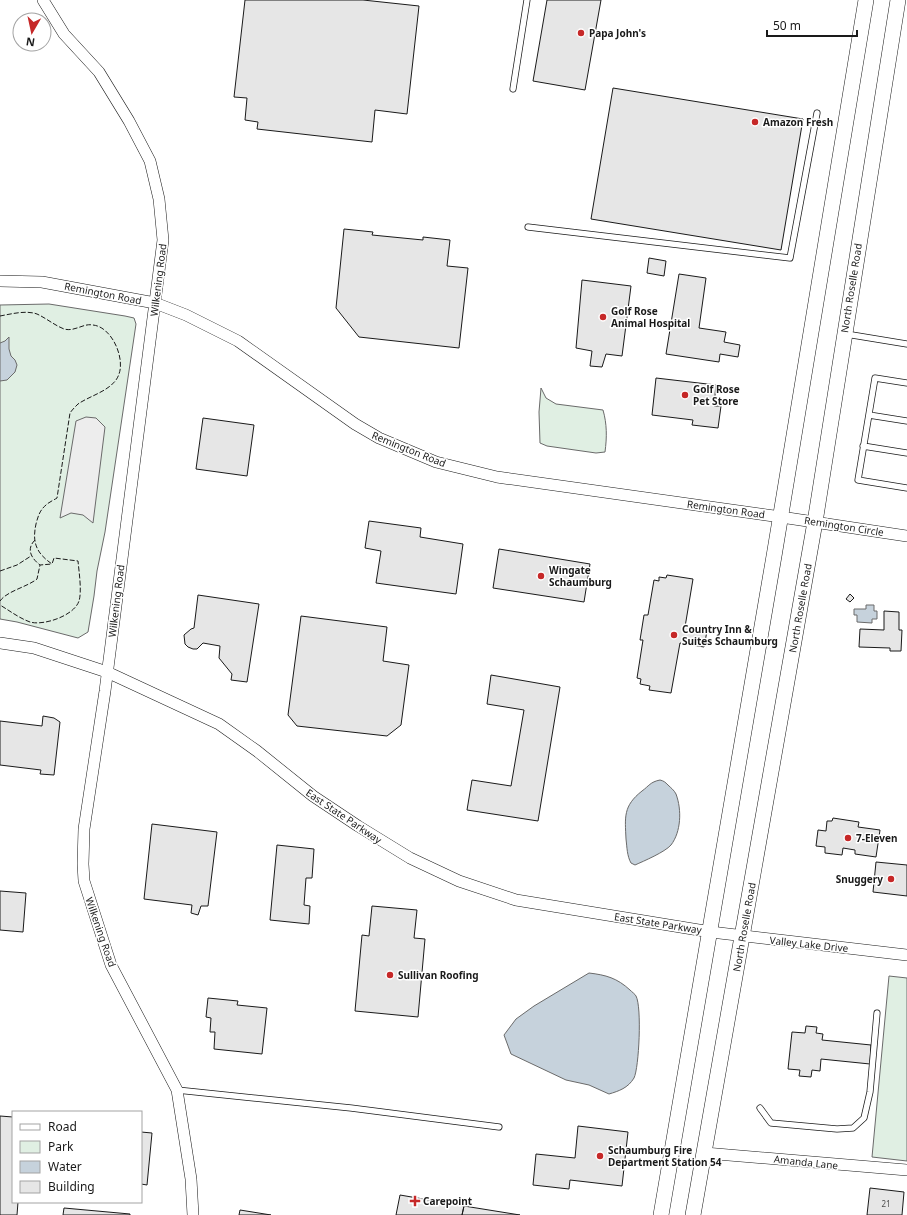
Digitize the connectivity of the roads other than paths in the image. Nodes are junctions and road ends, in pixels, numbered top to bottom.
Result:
1 (43, 0) edge
2 (527, 0) edge
3 (866, 0) edge
4 (898, 0) edge
5 (513, 89) dead end
6 (817, 113) dead end
7 (528, 227) dead end
8 (0, 281) edge
9 (155, 303) junction
10 (844, 334) junction
11 (907, 344) edge
12 (907, 383) edge
13 (869, 415) junction
14 (907, 421) edge
15 (863, 446) junction
16 (907, 453) edge
17 (907, 488) edge
18 (781, 517) junction
19 (815, 522) junction
20 (907, 536) edge
21 (0, 642) edge
22 (107, 672) junction
23 (711, 932) junction
24 (743, 936) junction
25 (907, 955) edge
26 (877, 1014) dead end
27 (177, 1090) junction
28 (760, 1108) dead end
29 (499, 1127) dead end
30 (705, 1153) junction
31 (907, 1170) edge
32 (193, 1215) edge
33 (662, 1215) edge
34 (694, 1215) edge

1 - 9 street, Wilkening Road
2 - 5 lane
3 - 18 main road
4 - 10 main road, North Roselle Road
6 - 7 lane
8 - 9 street, Remington Road
9 - 18 street, Remington Road
9 - 22 street, Wilkening Road
10 - 11 lane
10 - 19 main road, North Roselle Road
12 - 13 lane
13 - 14 lane
13 - 15 lane
15 - 16 lane
15 - 17 lane
18 - 19 street, Remington Circle
18 - 23 main road
19 - 20 street, Remington Circle
19 - 24 main road, North Roselle Road
21 - 22 street, East State Parkway
22 - 23 street, East State Parkway
22 - 27 street, Wilkening Road
23 - 24 street, Valley Lake Drive
23 - 33 main road
24 - 25 street, Valley Lake Drive
24 - 30 main road, North Roselle Road
26 - 28 lane
27 - 29 lane
27 - 32 street, Wilkening Road
30 - 31 street, Amanda Lane
30 - 34 main road, North Roselle Road

